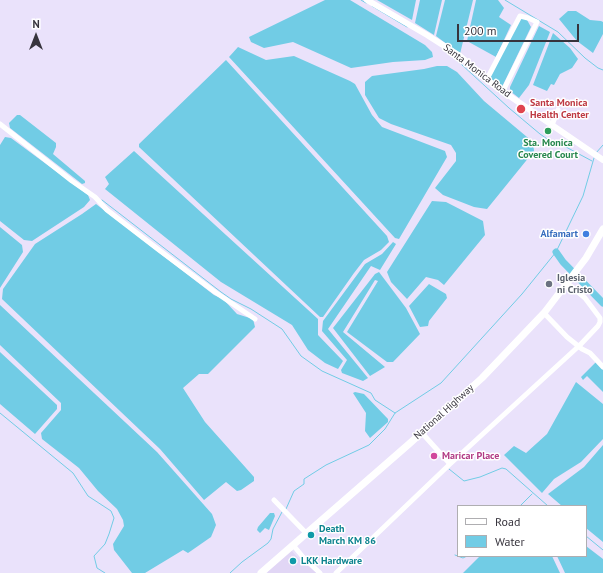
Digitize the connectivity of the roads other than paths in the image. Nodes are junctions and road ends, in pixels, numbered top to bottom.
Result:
1 (367, 0) edge
2 (487, 79) junction
3 (503, 91) junction
4 (558, 110) dead end
5 (0, 124) edge
6 (552, 125) junction
7 (598, 157) edge
8 (603, 229) edge
9 (568, 282) junction
10 (544, 313) junction
11 (255, 319) dead end
12 (579, 346) junction
13 (603, 367) edge
14 (422, 433) junction
15 (450, 464) junction
16 (274, 500) dead end
17 (307, 534) junction
18 (293, 545) junction
19 (261, 573) edge
20 (320, 573) edge
21 (336, 573) edge

1 - 2 street, Santa Monica Road
2 - 3 street, Santa Monica Road
2 - 3 street
3 - 6 street, Santa Monica Road
4 - 6 street
5 - 11 street
6 - 7 street, Santa Monica Road
8 - 9 main road, National Highway
9 - 10 main road, National Highway
9 - 12 street
10 - 12 street
10 - 14 main road, National Highway
12 - 13 street
12 - 15 street
14 - 15 street
14 - 17 main road, National Highway
15 - 21 street
16 - 17 street
17 - 18 main road, National Highway
18 - 19 main road, National Highway
18 - 20 street

